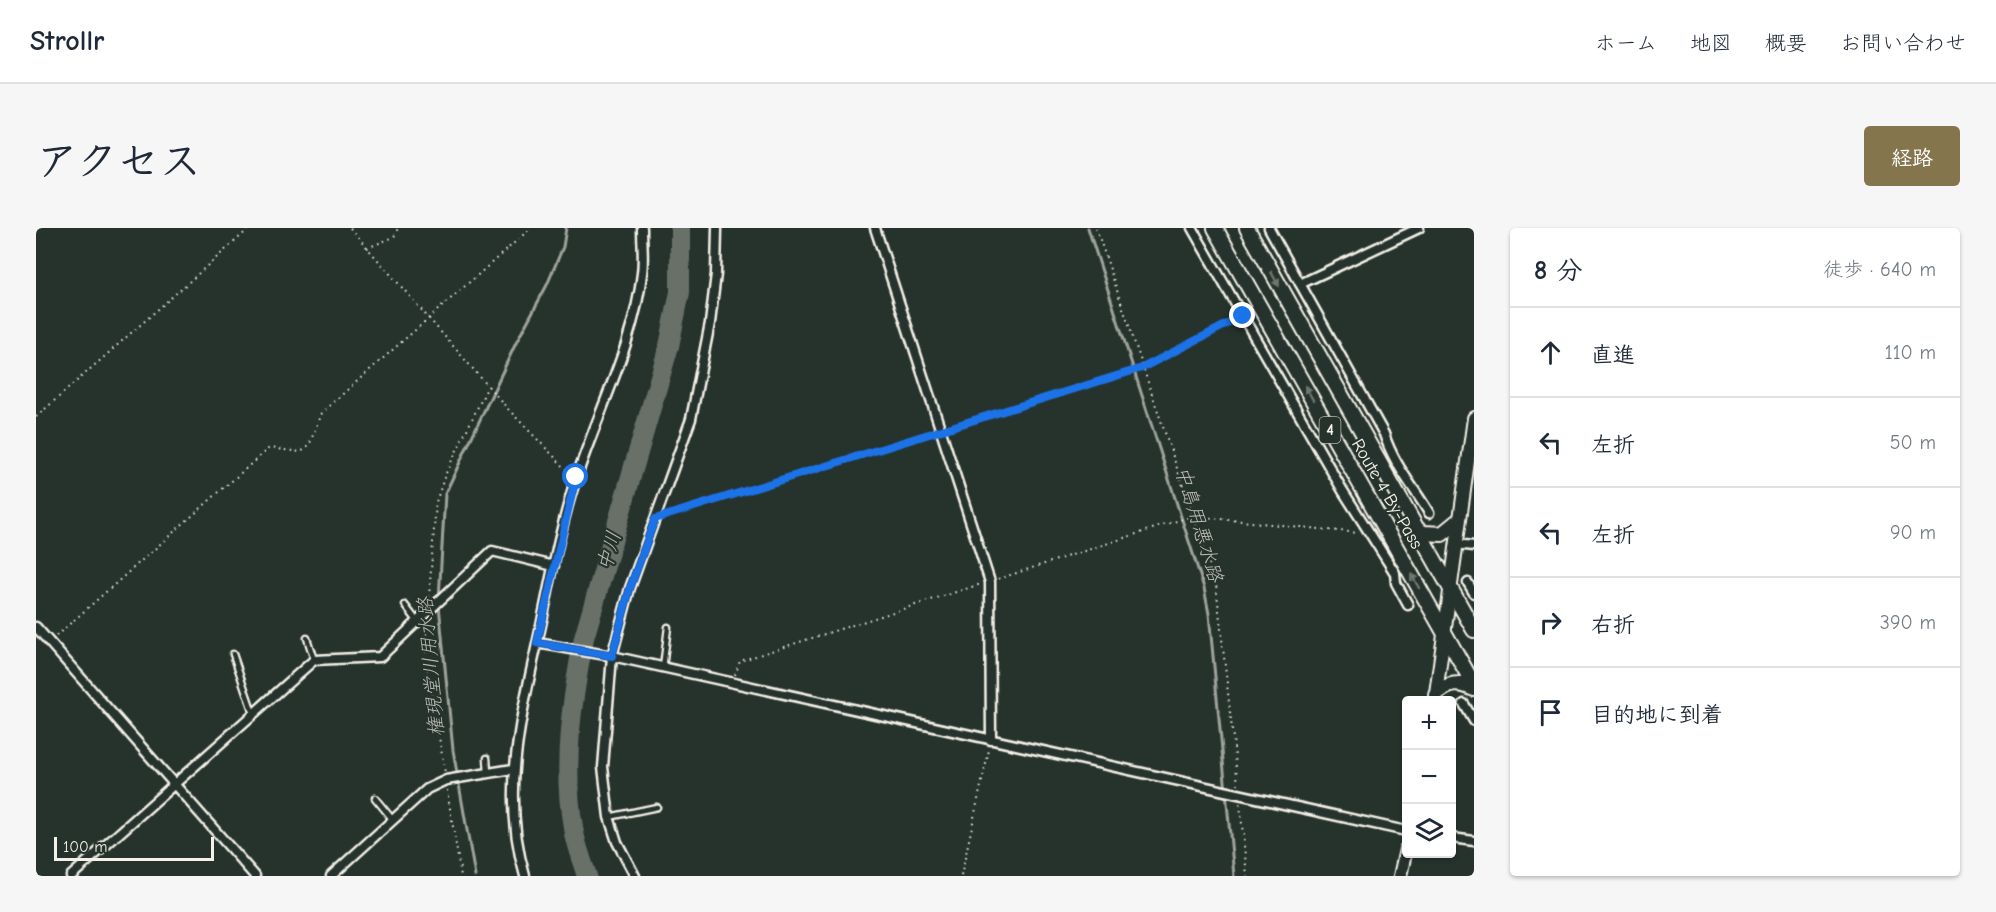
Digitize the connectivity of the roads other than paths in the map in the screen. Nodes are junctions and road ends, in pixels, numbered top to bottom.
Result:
1 (642, 228) edge
2 (717, 228) edge
3 (875, 228) edge
4 (1192, 228) edge
5 (1215, 228) edge
6 (1247, 228) edge
7 (1269, 228) edge
8 (1419, 228) edge
9 (1300, 284) junction
10 (1474, 418) edge
11 (1391, 470) junction
12 (1429, 513) dead end
13 (1458, 521) junction
14 (1417, 529) junction
15 (1455, 544) junction
16 (1474, 546) edge
17 (1398, 549) junction
18 (1386, 558) junction
19 (554, 566) junction
20 (1468, 583) dead end
21 (1450, 588) junction
22 (1474, 593) edge
23 (405, 605) dead end
24 (1408, 605) dead end
25 (417, 621) junction
26 (36, 627) edge
27 (668, 627) dead end
28 (1474, 630) edge
29 (1445, 632) junction
30 (307, 638) dead end
31 (541, 644) junction
32 (233, 654) dead end
33 (608, 656) junction
34 (314, 660) junction
35 (663, 668) junction
36 (1474, 687) edge
37 (1435, 696) edge
38 (1436, 696) edge
39 (1464, 704) dead end
40 (253, 713) junction
41 (1474, 721) edge
42 (991, 740) junction
43 (487, 758) dead end
44 (513, 769) junction
45 (488, 773) junction
46 (174, 786) junction
47 (375, 798) dead end
48 (657, 807) dead end
49 (609, 817) junction
50 (393, 819) junction
51 (1402, 830) edge
52 (1456, 839) edge
53 (1474, 841) edge
54 (1405, 858) edge
55 (71, 876) edge
56 (255, 876) edge
57 (331, 876) edge
58 (525, 876) edge
59 (635, 876) edge
60 (1400, 876) edge

1 - 19 street
2 - 33 street
3 - 42 street
4 - 18 street
17 -> 5 highway, Route 4 By-Pass / 4
6 -> 11 highway, Route 4 By-Pass / 4
7 - 9 street
8 - 9 street
9 - 11 street
10 - 13 main road
11 - 12 street
11 - 14 highway, Route 4 By-Pass / 4
13 - 14 highway
13 - 15 main road
14 - 21 highway, Route 4 By-Pass / 4
15 - 16 street
15 - 21 main road
17 - 18 street
29 -> 17 highway, Route 4 By-Pass / 4
18 - 24 street
19 - 25 street
19 - 31 street
20 - 22 street
21 - 28 highway, Route 4 By-Pass / 4
21 - 29 main road
23 - 25 lane
25 - 34 street
26 - 46 street
27 - 35 lane
29 - 36 highway, Route 4 By-Pass / 4
29 - 37 main road
30 - 34 lane
31 - 33 street
31 - 44 street
32 - 40 lane
33 - 35 street
33 - 49 street
34 - 40 street
35 - 42 street
36 - 38 highway
39 - 41 street
40 - 46 street
42 - 51 street
43 - 45 lane
44 - 45 street
44 - 58 street
45 - 50 street
46 - 55 street
46 - 56 street
47 - 50 lane
48 - 49 lane
49 - 59 street
50 - 57 street
52 - 53 street
54 - 60 main road

